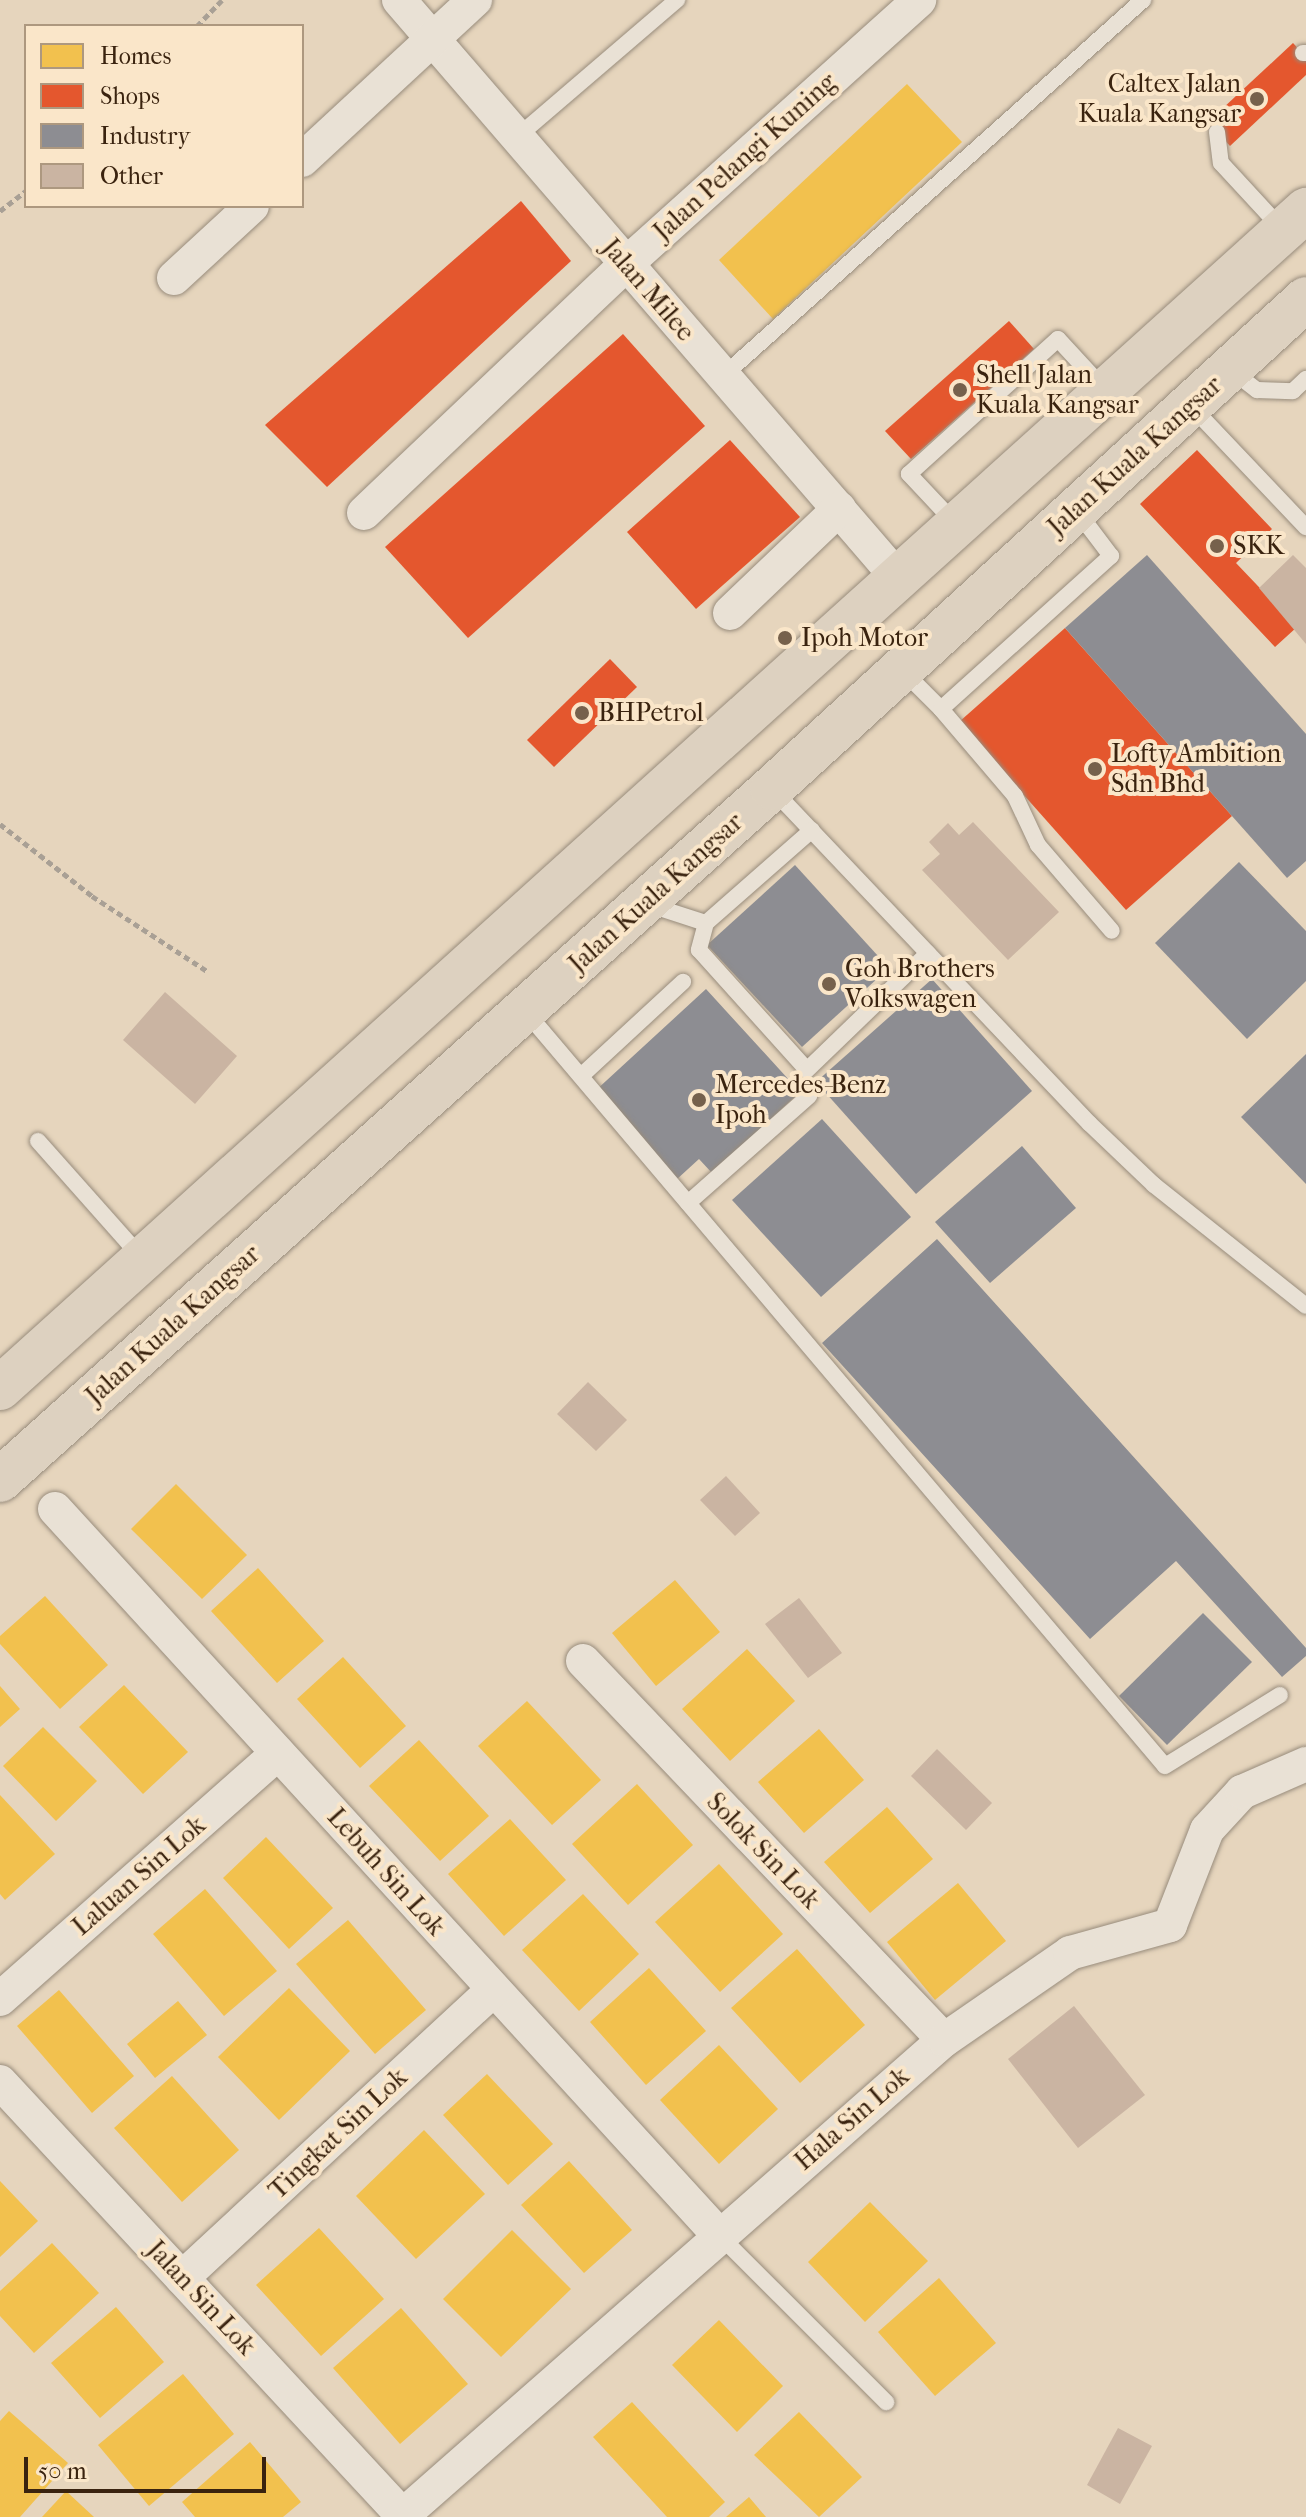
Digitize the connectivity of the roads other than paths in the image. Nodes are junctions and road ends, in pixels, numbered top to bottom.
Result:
1 (399, 0) edge
2 (475, 0) edge
3 (677, 0) edge
4 (919, 0) edge
5 (1143, 0) edge
6 (433, 39) junction
7 (1217, 132) dead end
8 (517, 137) junction
9 (304, 158) edge
10 (250, 208) edge
11 (1294, 220) edge
12 (625, 265) junction
13 (174, 278) dead end
14 (1306, 299) edge
15 (1229, 369) junction
16 (723, 376) junction
17 (1306, 379) edge
18 (1106, 391) junction
19 (1190, 404) junction
20 (839, 509) junction
21 (1076, 510) junction
22 (364, 513) dead end
23 (958, 527) junction
24 (1306, 527) edge
25 (898, 578) junction
26 (730, 613) dead end
27 (902, 670) junction
28 (941, 709) junction
29 (772, 788) junction
30 (812, 830) junction
31 (645, 903) junction
32 (706, 923) junction
33 (1112, 931) dead end
34 (928, 953) junction
35 (683, 982) dead end
36 (525, 1010) junction
37 (581, 1076) junction
38 (809, 1096) dead end
39 (38, 1141) dead end
40 (688, 1203) junction
41 (143, 1260) junction
42 (1306, 1306) edge
43 (125, 1367) junction
44 (0, 1388) edge
45 (0, 1449) edge
46 (0, 1480) edge
47 (55, 1509) dead end
48 (583, 1661) dead end
49 (1280, 1695) dead end
50 (278, 1753) junction
51 (1306, 1764) edge
52 (493, 1990) junction
53 (0, 1999) edge
54 (944, 2040) junction
55 (0, 2082) edge
56 (718, 2234) junction
57 (182, 2278) junction
58 (886, 2402) dead end
59 (403, 2516) edge

1 - 6 street, Jalan Milee
2 - 6 street
3 - 8 lane
4 - 12 street, Jalan Pelangi Kuning
5 - 16 lane
6 - 8 street, Jalan Milee
6 - 9 street
7 - 11 lane
8 - 12 street, Jalan Milee
10 - 13 street
11 - 18 highway
12 - 16 street, Jalan Milee
12 - 22 street, Jalan Pelangi Kuning
14 - 15 highway, Jalan Kuala Kangsar
15 - 17 lane
15 - 19 highway, Jalan Kuala Kangsar
16 - 20 street, Jalan Milee
18 - 23 highway
18 - 23 lane
19 - 21 highway, Jalan Kuala Kangsar
19 - 24 lane
20 - 25 street, Jalan Milee
20 - 26 street
21 - 27 highway, Jalan Kuala Kangsar
21 - 28 lane
23 - 25 highway
25 - 41 highway
27 - 28 lane
27 - 29 highway, Jalan Kuala Kangsar
28 - 33 lane
29 - 30 lane
29 - 31 highway, Jalan Kuala Kangsar
30 - 32 lane
30 - 34 lane
31 - 32 lane
31 - 36 highway, Jalan Kuala Kangsar
32 - 34 lane
34 - 42 lane
35 - 37 lane
36 - 37 lane
36 - 43 highway, Jalan Kuala Kangsar
37 - 40 lane
38 - 40 lane
39 - 41 lane
40 - 49 lane
41 - 44 highway
43 - 45 highway
43 - 46 highway, Jalan Kuala Kangsar
47 - 50 street, Lebuh Sin Lok
48 - 54 street, Solok Sin Lok
50 - 52 street, Lebuh Sin Lok
50 - 53 street, Laluan Sin Lok
51 - 54 street, Hala Sin Lok
52 - 56 street, Lebuh Sin Lok
52 - 57 street, Tingkat Sin Lok
54 - 56 street, Hala Sin Lok
55 - 57 street, Jalan Sin Lok
56 - 58 lane
56 - 59 street, Hala Sin Lok
57 - 59 street, Jalan Sin Lok

